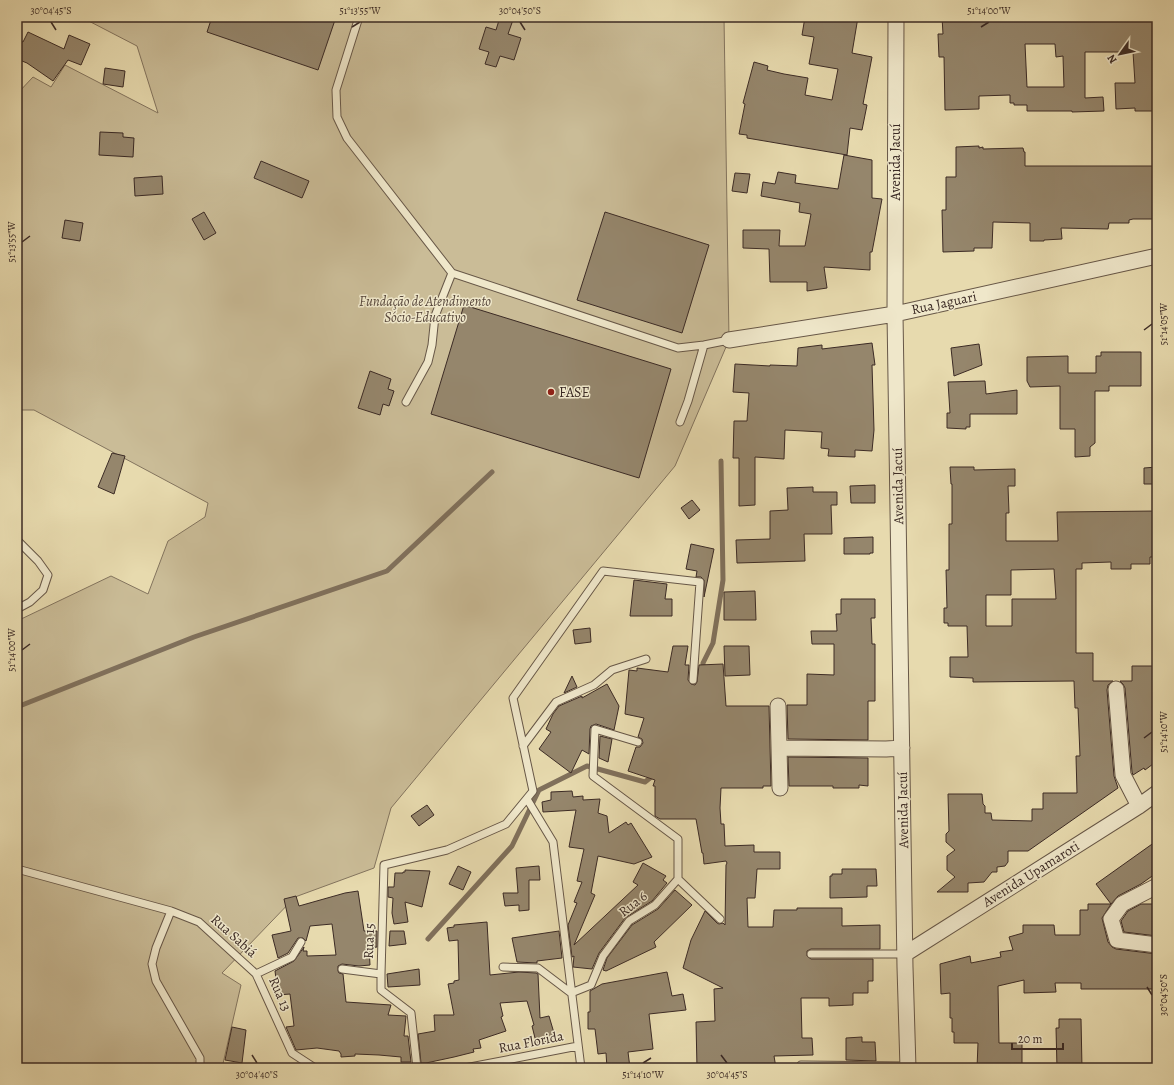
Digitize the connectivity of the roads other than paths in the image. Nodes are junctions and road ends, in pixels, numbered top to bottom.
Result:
1 (359, 17) edge
2 (896, 17) edge
3 (1157, 256) edge
4 (452, 273) junction
5 (895, 314) junction
6 (729, 340) joint
7 (704, 345) junction
8 (406, 402) dead end
9 (680, 422) dead end
10 (17, 540) edge
11 (17, 608) edge
12 (646, 658) dead end
13 (693, 680) dead end
14 (1116, 689) dead end
15 (778, 706) dead end
16 (638, 742) dead end
17 (523, 746) junction
18 (779, 748) junction
19 (902, 748) junction
20 (780, 788) dead end
21 (1157, 793) edge
22 (527, 799) junction
23 (1139, 806) junction
24 (17, 869) edge
25 (678, 879) junction
26 (1157, 886) edge
27 (171, 911) junction
28 (720, 919) dead end
29 (302, 942) dead end
30 (1157, 945) edge
31 (811, 954) dead end
32 (905, 954) junction
33 (503, 967) dead end
34 (342, 970) dead end
35 (256, 974) junction
36 (381, 974) junction
37 (571, 993) junction
38 (578, 1046) junction
39 (801, 1065) dead end
40 (908, 1067) edge
41 (200, 1068) edge
42 (315, 1068) edge
43 (417, 1068) edge
44 (465, 1068) edge
45 (581, 1068) edge

1 - 4 lane
2 - 5 street, Avenida Jacuí
3 - 5 street, Rua Jaguari
4 - 7 lane
4 - 8 lane
5 - 6 street, Rua Jaguari
5 - 19 street, Avenida Jacuí
6 - 7 lane
7 - 9 lane
10 - 11 lane
12 - 17 lane
13 - 17 lane
14 - 23 street
15 - 18 street
16 - 25 lane
17 - 22 lane
18 - 19 street
18 - 20 street
19 - 32 street, Avenida Jacuí
21 - 23 street, Avenida Upamaroti
22 - 36 lane, Rua 15
22 - 37 lane
23 - 32 street, Avenida Upamaroti
24 - 27 lane, Rua Sabiá
25 - 28 lane
25 - 37 lane, Rua 6
26 - 30 street
27 - 35 lane, Rua Sabiá
27 - 41 lane
29 - 35 lane, Rua 13
31 - 32 lane
32 - 40 street, Avenida Jacuí
33 - 37 lane
34 - 36 lane
35 - 42 lane, Rua 13
36 - 43 lane, Rua 15
37 - 38 lane
38 - 44 lane, Rua Florida
38 - 45 lane
39 - 40 lane

